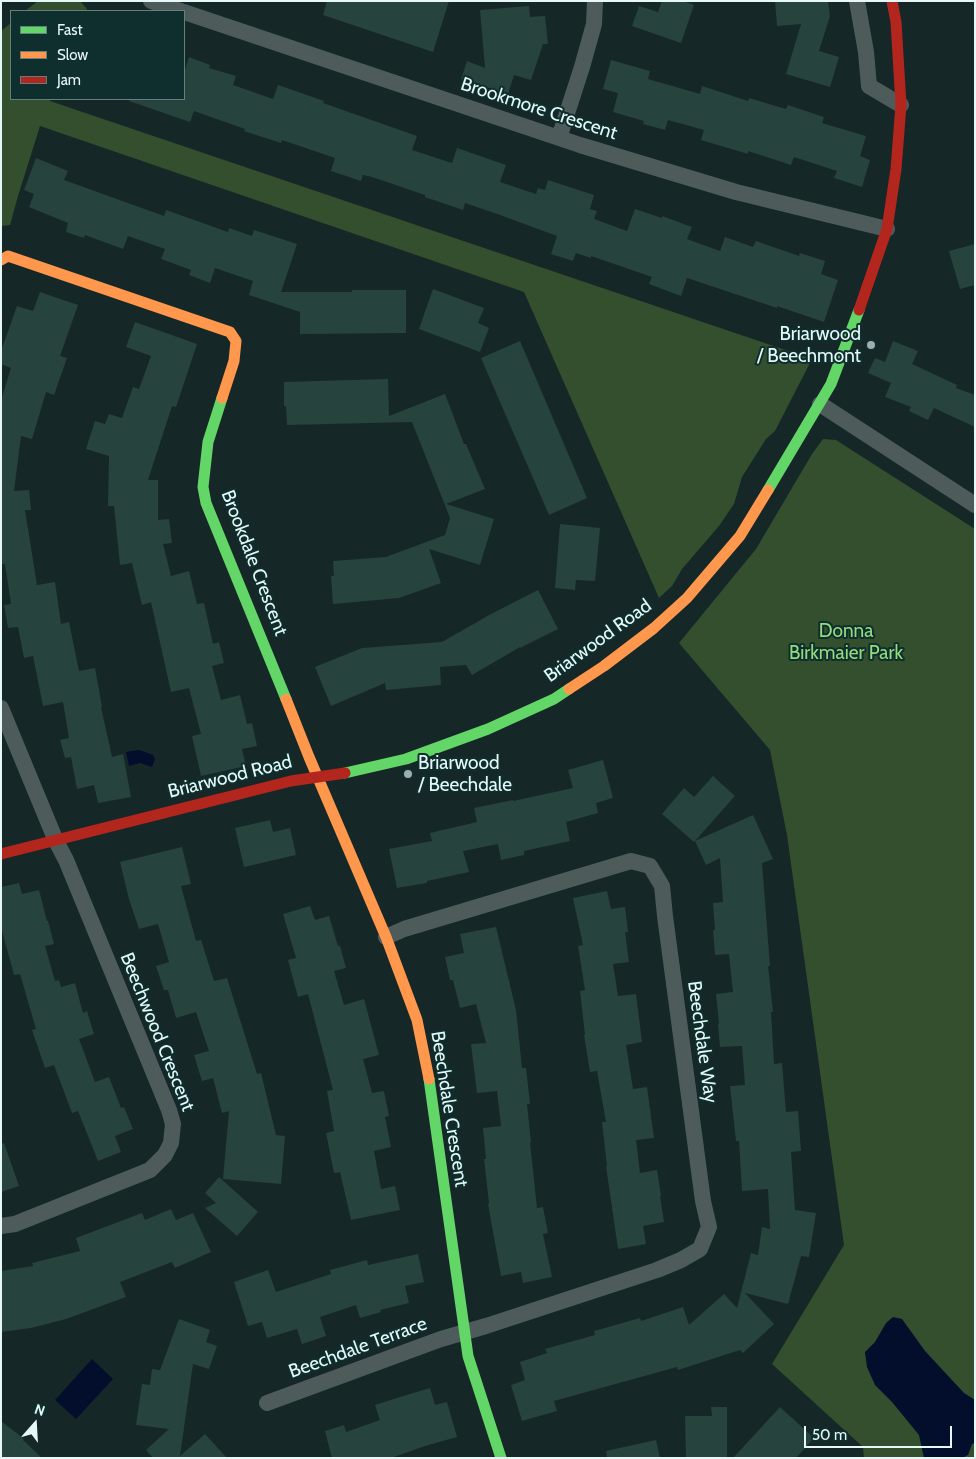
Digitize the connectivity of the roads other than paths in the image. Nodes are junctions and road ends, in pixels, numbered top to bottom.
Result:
1 (151, 1) edge
2 (595, 1) edge
3 (858, 1) edge
4 (892, 1) edge
5 (176, 10) edge
6 (185, 13) edge
7 (901, 106) junction
8 (559, 138) junction
9 (887, 229) junction
10 (1, 260) edge
11 (820, 404) junction
12 (975, 505) edge
13 (1, 708) edge
14 (318, 778) junction
15 (56, 841) junction
16 (1, 854) edge
17 (386, 937) junction
18 (1, 1226) edge
19 (464, 1333) junction
20 (267, 1403) dead end
21 (500, 1458) edge

1 - 5 street, Brookmore Crescent
2 - 8 street
3 - 7 street
4 - 7 street, Briarwood Road
6 - 8 street, Brookmore Crescent
7 - 9 street, Briarwood Road
8 - 9 street, Brookmore Crescent
9 - 11 street, Briarwood Road
10 - 14 street, Brookdale Crescent
11 - 12 street
11 - 14 street, Briarwood Road
13 - 15 street
14 - 15 street, Briarwood Road
14 - 17 street, Beechdale Crescent
15 - 16 street, Briarwood Road
15 - 18 street, Beechwood Crescent
17 - 19 street, Beechdale Crescent
17 - 19 street, Beechdale Way
19 - 20 street, Beechdale Terrace
19 - 21 street, Beechdale Crescent

